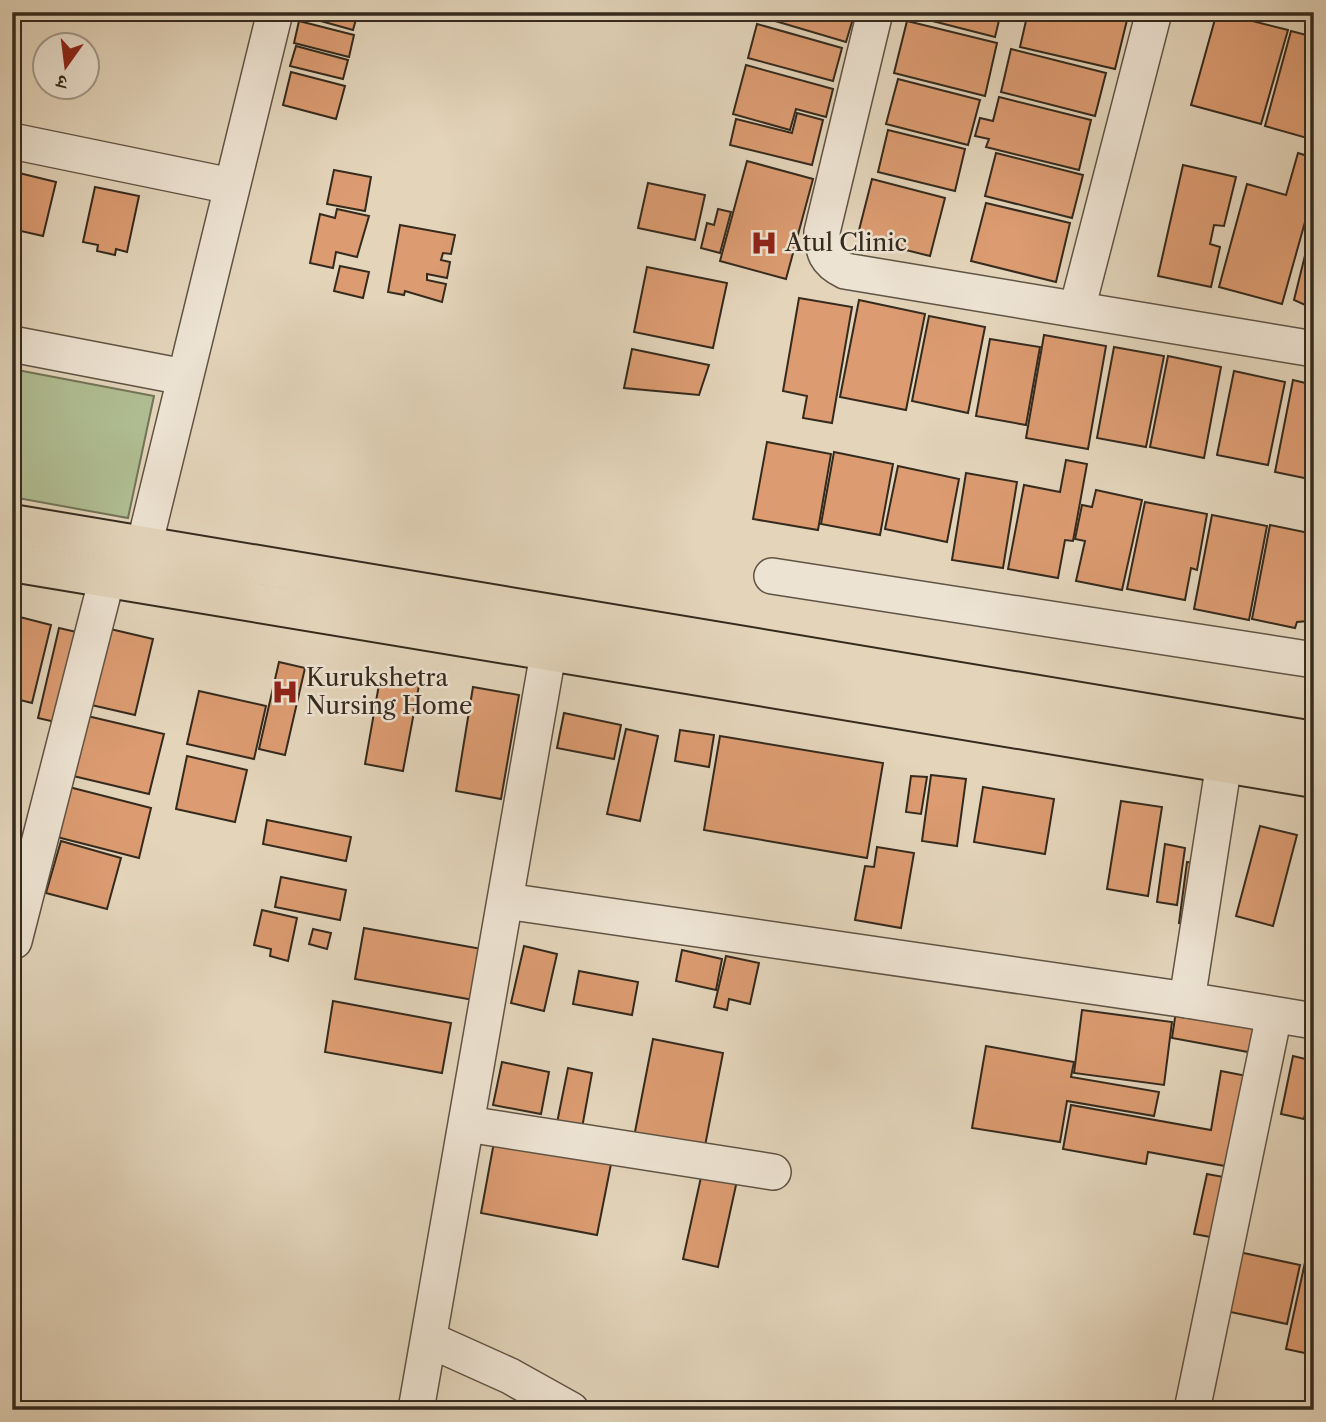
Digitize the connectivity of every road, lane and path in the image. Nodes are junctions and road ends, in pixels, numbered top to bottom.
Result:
1 (875, 12) edge
2 (1154, 12) edge
3 (268, 14) edge
4 (12, 141) edge
5 (231, 186) junction
6 (1077, 309) junction
7 (12, 344) edge
8 (1314, 349) edge
9 (184, 376) junction
10 (12, 524) edge
11 (144, 546) junction
12 (12, 562) edge
13 (772, 576) dead end
14 (107, 578) junction
15 (555, 614) junction
16 (549, 652) junction
17 (1314, 660) edge
18 (1314, 741) edge
19 (1226, 745) junction
20 (1314, 778) edge
21 (506, 901) junction
22 (14, 941) dead end
23 (1187, 1000) junction
24 (1274, 1015) junction
25 (1314, 1021) edge
26 (467, 1124) junction
27 (773, 1172) dead end
28 (430, 1339) junction
29 (416, 1410) edge
30 (571, 1410) edge
31 (1192, 1410) edge

1 - 6 street
2 - 6 street
3 - 5 street
4 - 5 street
5 - 9 street
6 - 8 street
7 - 9 street
9 - 11 street
10 - 11 main road
11 - 15 main road
12 - 14 main road
13 - 17 street
14 - 16 main road
14 - 22 street
15 - 16 street
15 - 19 main road
16 - 19 main road
16 - 21 street
18 - 19 main road
19 - 20 main road
19 - 23 street
21 - 23 street
21 - 26 street
23 - 24 street
24 - 25 street
24 - 31 street
26 - 27 street
26 - 28 street
28 - 29 street
28 - 30 street

